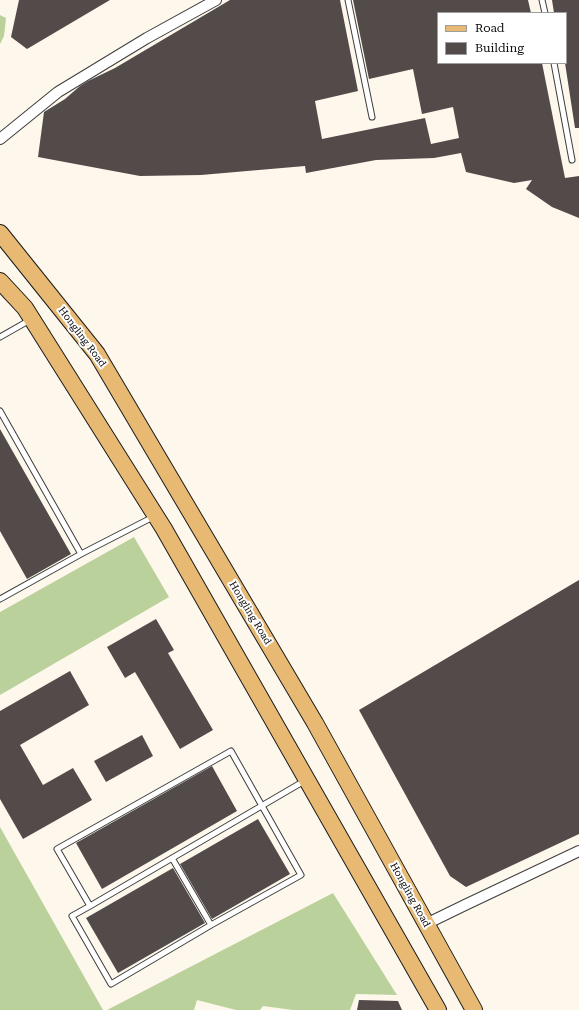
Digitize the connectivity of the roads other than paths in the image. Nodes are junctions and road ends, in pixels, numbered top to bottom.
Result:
1 (216, 0) edge
2 (348, 0) edge
3 (542, 0) edge
4 (545, 12) edge
5 (554, 64) edge
6 (372, 117) dead end
7 (0, 139) edge
8 (572, 160) dead end
9 (0, 233) edge
10 (0, 281) edge
11 (32, 319) junction
12 (0, 336) edge
13 (0, 411) edge
14 (155, 516) junction
15 (81, 554) junction
16 (0, 600) edge
17 (307, 780) junction
18 (262, 806) junction
19 (579, 851) edge
20 (172, 858) junction
21 (90, 906) junction
22 (426, 924) junction
23 (211, 925) junction
24 (438, 1010) edge
25 (474, 1010) edge

1 - 7 street
2 - 6 lane
3 - 4 lane
5 - 8 lane
9 - 22 main road, Hongling Road
10 - 11 main road
11 - 12 lane
11 - 14 main road
13 - 15 lane
14 - 15 lane
14 - 17 main road
15 - 16 lane
17 - 18 lane
17 - 24 main road
18 - 20 lane
18 - 21 lane
18 - 23 lane
19 - 22 street
20 - 21 lane
20 - 23 lane
21 - 23 lane
22 - 25 main road, Hongling Road

